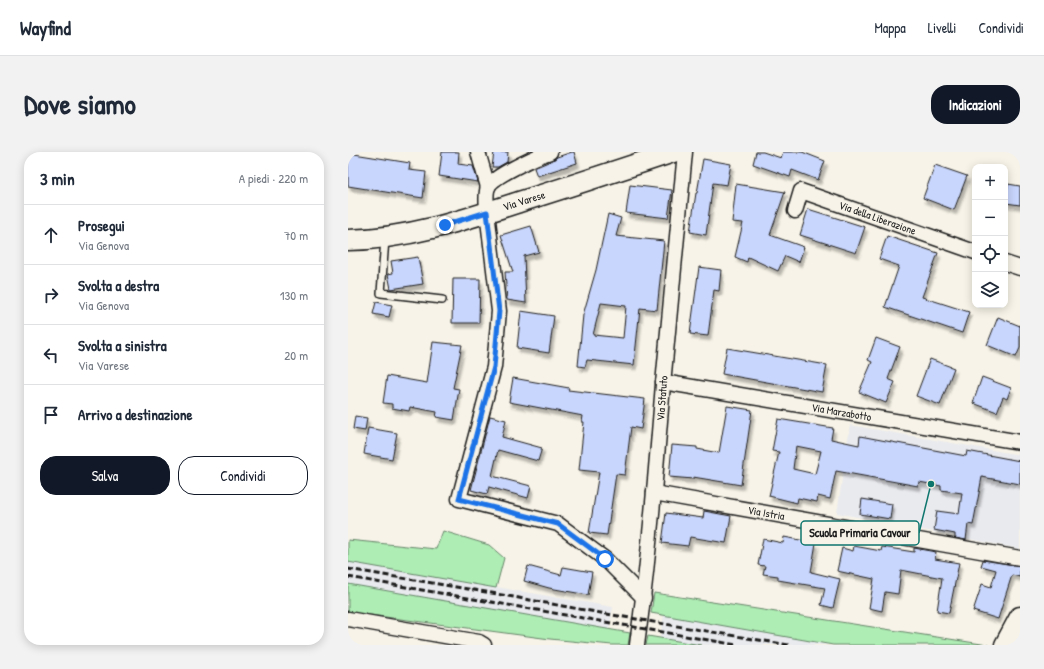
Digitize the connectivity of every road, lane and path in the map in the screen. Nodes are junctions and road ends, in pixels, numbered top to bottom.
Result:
1 (478, 152) edge
2 (550, 152) edge
3 (673, 152) edge
4 (685, 152) edge
5 (644, 155) edge
6 (488, 187) junction
7 (795, 211) dead end
8 (487, 212) junction
9 (385, 237) junction
10 (348, 240) edge
11 (972, 251) edge
12 (1008, 264) edge
13 (1020, 268) edge
14 (442, 300) dead end
15 (663, 382) junction
16 (1020, 442) edge
17 (654, 493) junction
18 (1020, 558) edge
19 (644, 598) junction
20 (1020, 617) edge
21 (348, 619) edge
22 (484, 645) edge
23 (637, 645) edge
24 (1005, 645) edge

1 - 6 street
2 - 6 street
3 - 5 main road, Via Varese
4 - 15 street, Via Statuto
5 - 8 main road, Via Varese
6 - 8 street
7 - 11 street, Via della Liberazione
8 - 9 main road, Via Varese
8 - 19 street
9 - 10 main road, Via Varese
9 - 14 lane
12 - 13 street
15 - 16 street, Via Marzabotto
15 - 17 street, Via Statuto
17 - 18 street, Via Istria
17 - 19 street, Via Statuto
19 - 23 street, Via Statuto
20 - 24 main road
21 - 22 street

